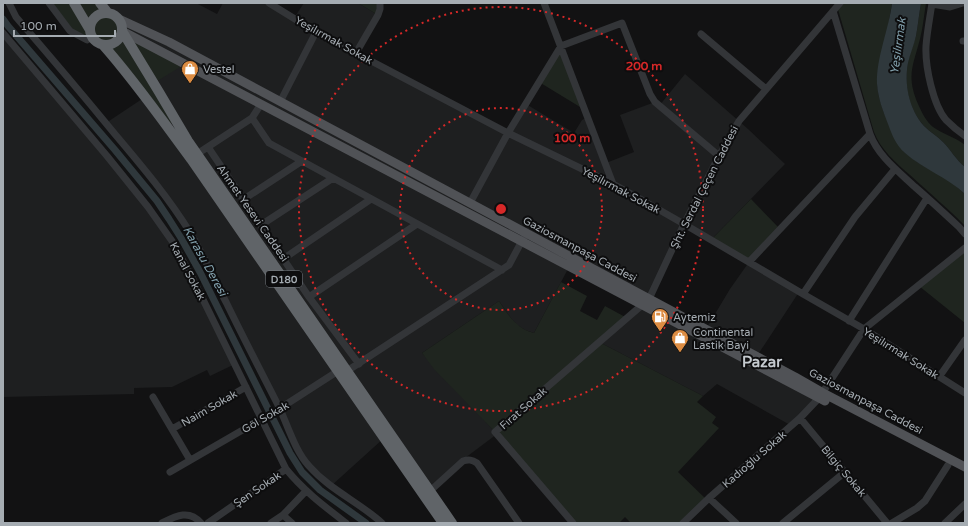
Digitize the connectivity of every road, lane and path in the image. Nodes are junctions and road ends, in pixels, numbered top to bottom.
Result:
1 (9, 3) edge
2 (49, 3) edge
3 (74, 3) edge
4 (100, 3) edge
5 (269, 3) edge
6 (380, 3) edge
7 (544, 3) edge
8 (840, 3) edge
9 (963, 3) edge
10 (932, 4) edge
11 (833, 11) junction
12 (108, 13) junction
13 (119, 19) junction
14 (122, 31) junction
15 (316, 32) junction
16 (3, 33) edge
17 (91, 33) junction
18 (701, 34) dead end
19 (103, 45) junction
20 (561, 46) junction
21 (356, 53) junction
22 (766, 89) junction
23 (280, 102) junction
24 (261, 104) junction
25 (252, 118) junction
26 (508, 133) junction
27 (870, 134) junction
28 (965, 136) edge
29 (208, 147) junction
30 (197, 154) junction
31 (719, 156) junction
32 (302, 161) junction
33 (895, 169) junction
34 (333, 178) junction
35 (613, 184) junction
36 (927, 198) junction
37 (244, 199) junction
38 (371, 199) junction
39 (470, 203) junction
40 (417, 224) junction
41 (684, 224) junction
42 (261, 225) junction
43 (965, 234) edge
44 (524, 238) junction
45 (965, 248) edge
46 (284, 259) junction
47 (749, 262) junction
48 (502, 270) junction
49 (803, 294) junction
50 (309, 297) junction
51 (646, 302) junction
52 (848, 321) junction
53 (864, 329) junction
54 (965, 340) edge
55 (358, 364) junction
56 (343, 371) junction
57 (939, 377) junction
58 (246, 387) junction
59 (965, 393) edge
60 (821, 396) junction
61 (153, 397) dead end
62 (280, 409) junction
63 (262, 418) junction
64 (800, 418) junction
65 (172, 430) junction
66 (190, 460) junction
67 (948, 465) junction
68 (965, 467) edge
69 (286, 469) junction
70 (170, 472) dead end
71 (845, 472) junction
72 (965, 474) edge
73 (306, 491) junction
74 (430, 491) junction
75 (709, 498) junction
76 (965, 504) edge
77 (284, 515) junction
78 (162, 523) edge
79 (201, 523) edge
80 (208, 523) edge
81 (271, 523) edge
82 (292, 523) edge
83 (346, 523) edge
84 (382, 523) edge
85 (443, 523) edge
86 (452, 523) edge
87 (519, 523) edge
88 (573, 523) edge
89 (683, 523) edge
90 (736, 523) edge
91 (783, 523) edge
92 (887, 523) edge
93 (892, 523) edge
94 (945, 523) edge

1 - 62 street
2 - 17 street
3 - 17 highway
4 - 12 highway, Gaziosmanpaşa Caddesi
5 - 15 street, Yeşilırmak Sokak
6 - 21 street
7 - 20 street
8 - 11 street, Şht. Serdal Çeçen Caddesi
9 - 10 street
10 - 28 street
11 - 22 street, Şht. Serdal Çeçen Caddesi
11 - 27 street
12 - 13 highway, Gaziosmanpaşa Caddesi
12 - 17 highway
13 - 14 highway
13 - 23 main road, Gaziosmanpaşa Caddesi
14 - 19 highway
14 - 24 main road, Gaziosmanpaşa Caddesi
14 - 30 highway, Ahmet Yesevi Caddesi / D180
15 - 21 street, Yeşilırmak Sokak
15 - 23 street
16 - 58 street, Kanal Sokak
17 - 19 highway
18 - 22 street
19 - 56 highway, Ahmet Yesevi Caddesi / D180
20 - 26 street
20 - 31 street
20 - 35 street
21 - 26 street, Yeşilırmak Sokak
22 - 31 street, Şht. Serdal Çeçen Caddesi
23 - 39 main road, Gaziosmanpaşa Caddesi
24 - 25 street
24 - 44 main road, Gaziosmanpaşa Caddesi
25 - 29 street
25 - 32 street
26 - 35 street, Yeşilırmak Sokak
26 - 39 street
27 - 33 street
27 - 47 street
29 - 30 street
29 - 37 street
30 - 56 highway, Ahmet Yesevi Caddesi / D180
31 - 41 street, Şht. Serdal Çeçen Caddesi
32 - 34 street
32 - 37 street
33 - 36 street
33 - 49 street
34 - 38 street
34 - 42 street
35 - 41 street, Yeşilırmak Sokak
36 - 43 street
36 - 52 street
37 - 42 street
38 - 40 street
38 - 46 street
39 - 44 main road, Gaziosmanpaşa Caddesi
40 - 48 street
40 - 50 street
41 - 47 street, Yeşilırmak Sokak
41 - 51 street, Şht. Serdal Çeçen Caddesi
42 - 46 street
44 - 48 street, Göl Sokak
44 - 51 main road, Gaziosmanpaşa Caddesi
45 - 53 street, Kadıoğlu Sokak
46 - 50 street
47 - 49 street, Yeşilırmak Sokak
48 - 55 street, Göl Sokak
49 - 52 street, Yeşilırmak Sokak
50 - 55 street
51 - 60 main road, Gaziosmanpaşa Caddesi
51 - 88 street, Fırat Sokak
52 - 53 street, Yeşilırmak Sokak
53 - 57 street, Yeşilırmak Sokak
53 - 60 street, Kadıoğlu Sokak
54 - 57 street
55 - 56 street, Göl Sokak
56 - 62 street, Göl Sokak
56 - 74 highway, Ahmet Yesevi Caddesi / D180
56 - 85 highway, Ahmet Yesevi Caddesi / D180
57 - 59 street, Yeşilırmak Sokak
58 - 63 street, Kanal Sokak
58 - 65 street, Naim Sokak
60 - 64 street, Kadıoğlu Sokak
60 - 67 main road, Gaziosmanpaşa Caddesi
60 - 68 main road, Gaziosmanpaşa Caddesi
61 - 65 street
62 - 63 street, Göl Sokak
62 - 84 street
63 - 66 street, Göl Sokak
63 - 69 street, Kanal Sokak
64 - 71 street, Bilgiç Sokak
64 - 75 street, Kadıoğlu Sokak
65 - 66 street
66 - 70 street, Göl Sokak
67 - 72 main road, Gaziosmanpaşa Caddesi
67 - 93 street
69 - 73 street, Kanal Sokak
69 - 80 street, Şen Sokak
71 - 91 street
71 - 92 street, Bilgiç Sokak
73 - 77 street
73 - 83 street, Kanal Sokak
74 - 86 highway, Ahmet Yesevi Caddesi / D180
74 - 87 street
75 - 89 street, Kadıoğlu Sokak
75 - 90 street
76 - 94 street
77 - 81 street
77 - 82 street
78 - 79 street

